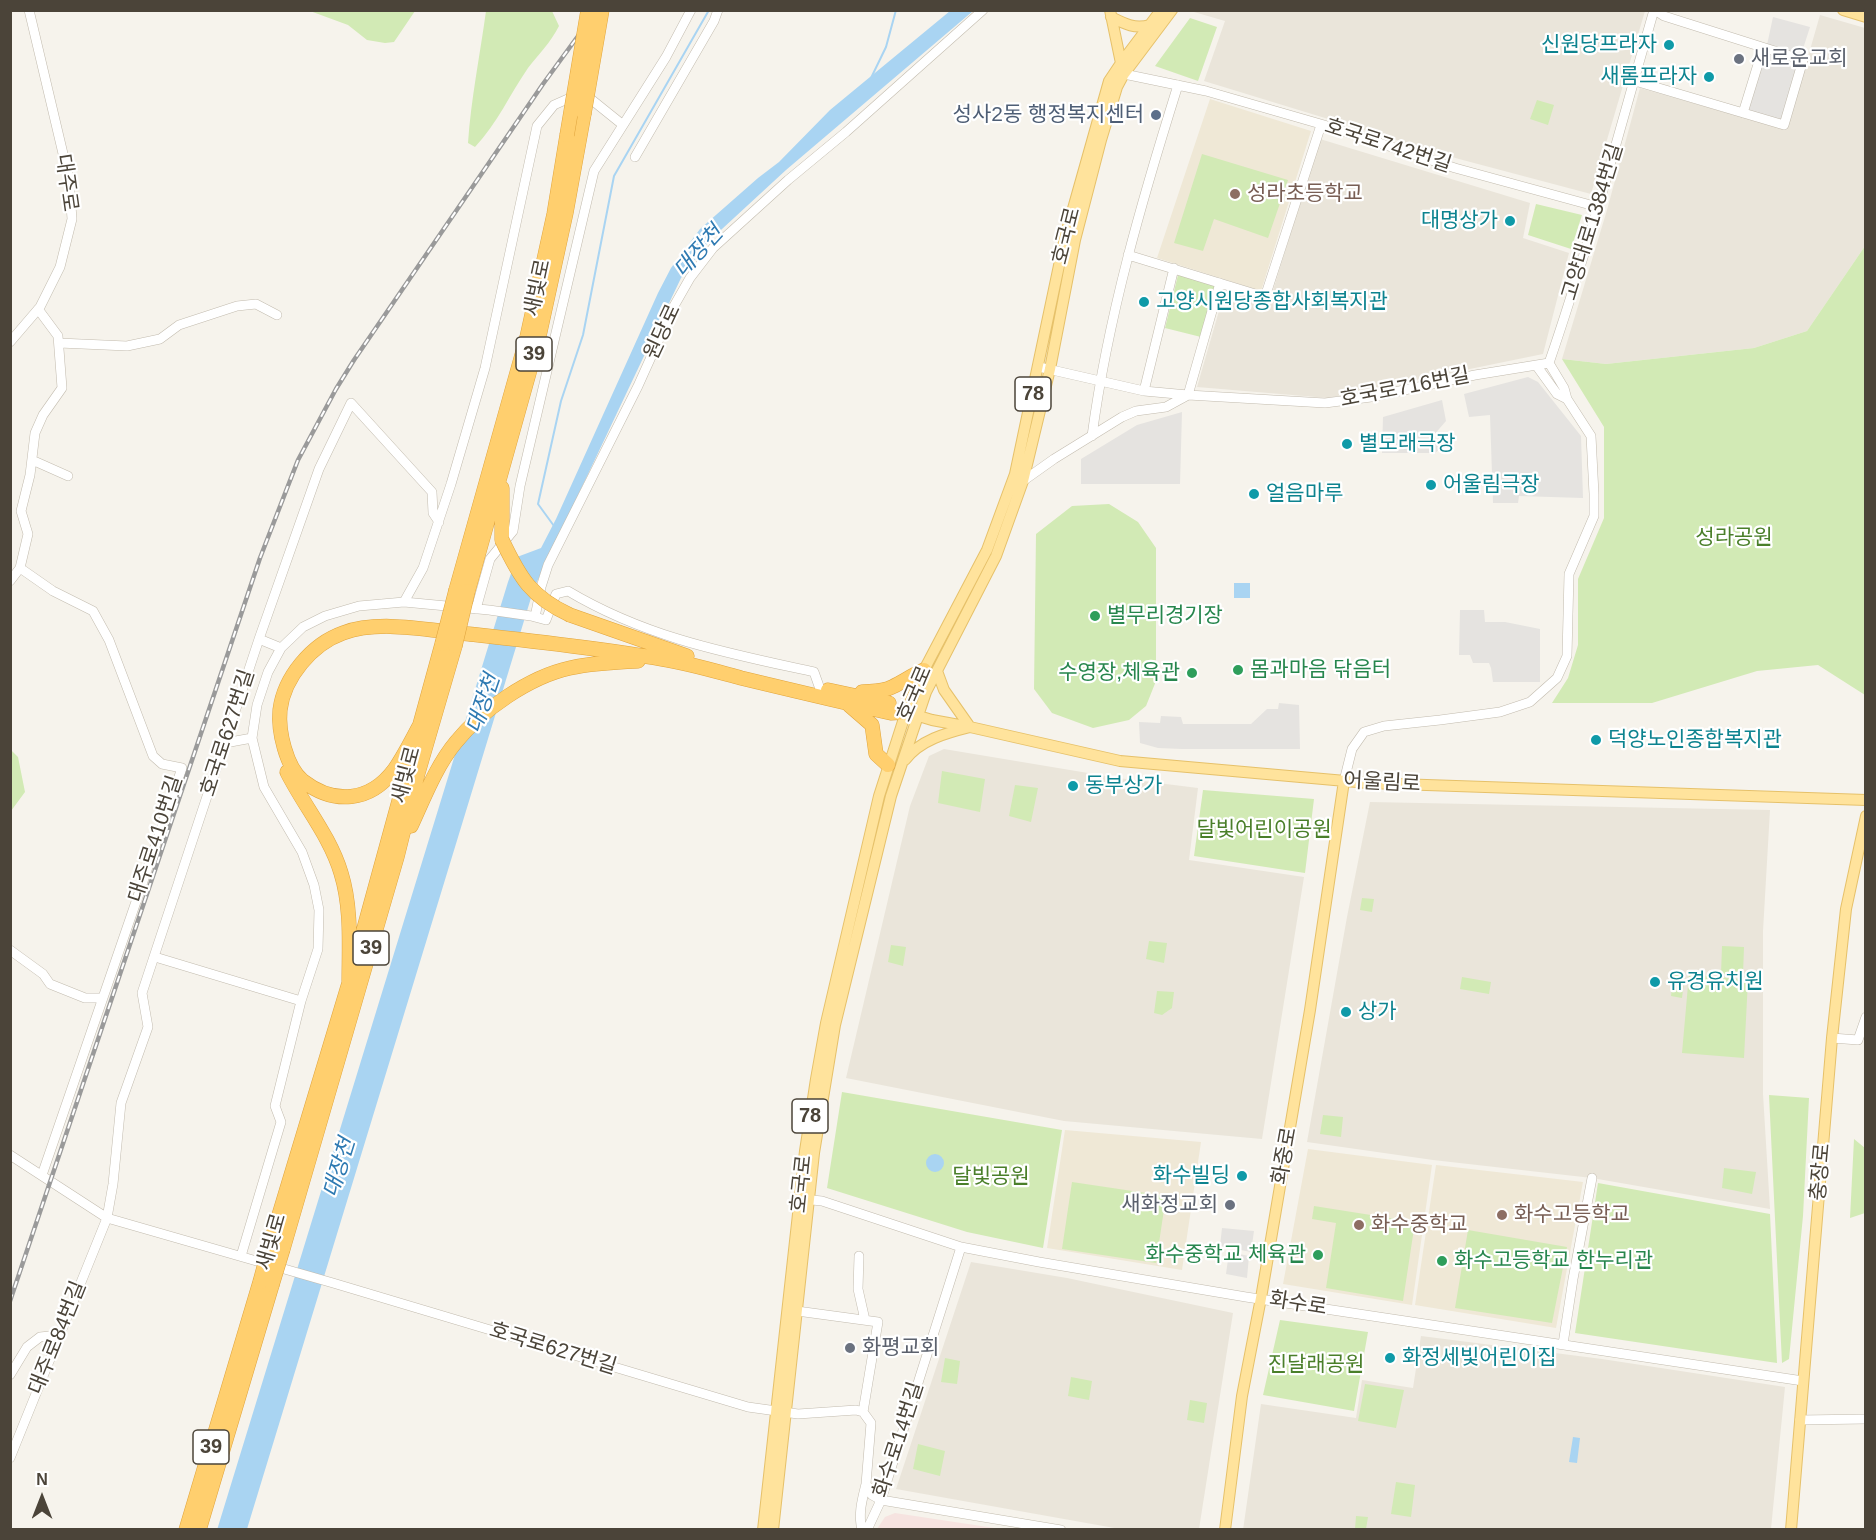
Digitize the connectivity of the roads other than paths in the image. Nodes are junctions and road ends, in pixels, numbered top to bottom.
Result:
1 (29, 10) edge
2 (588, 10) edge
3 (602, 10) edge
4 (692, 10) edge
5 (718, 10) edge
6 (983, 10) edge
7 (1161, 10) edge
8 (1172, 10) edge
9 (1654, 10) edge
10 (1843, 10) edge
11 (1110, 14) edge
12 (1866, 17) edge
13 (1150, 25) junction
14 (1763, 48) junction
15 (1122, 68) junction
16 (1635, 81) junction
17 (1178, 84) junction
18 (1743, 113) junction
19 (1321, 124) junction
20 (623, 125) junction
21 (635, 157) dead end
22 (1598, 207) junction
23 (1128, 255) junction
24 (1174, 268) junction
25 (1220, 283) junction
26 (38, 309) junction
27 (277, 315) dead end
28 (10, 342) edge
29 (59, 343) junction
30 (1549, 363) junction
31 (1536, 365) junction
32 (1044, 368) junction
33 (1100, 381) junction
34 (1144, 391) junction
35 (1188, 395) junction
36 (1567, 399) junction
37 (1092, 436) junction
38 (32, 460) junction
39 (502, 467) junction
40 (68, 476) dead end
41 (1023, 481) junction
42 (10, 511) edge
43 (21, 511) junction
44 (438, 522) junction
45 (20, 568) junction
46 (10, 581) edge
47 (462, 590) junction
48 (404, 602) junction
49 (476, 609) junction
50 (533, 616) junction
51 (465, 631) junction
52 (260, 639) junction
53 (558, 640) junction
54 (448, 645) junction
55 (281, 648) junction
56 (664, 659) junction
57 (713, 662) junction
58 (930, 671) junction
59 (820, 689) junction
60 (850, 699) junction
61 (911, 714) junction
62 (421, 723) junction
63 (970, 727) junction
64 (252, 738) junction
65 (225, 743) junction
66 (895, 765) junction
67 (1344, 781) junction
68 (1866, 800) edge
69 (1866, 816) edge
70 (397, 857) junction
71 (10, 950) edge
72 (155, 957) junction
73 (349, 983) junction
74 (103, 998) junction
75 (301, 1001) junction
76 (1866, 1017) edge
77 (1832, 1038) junction
78 (10, 1155) edge
79 (42, 1175) junction
80 (1592, 1178) dead end
81 (804, 1199) junction
82 (107, 1218) junction
83 (277, 1247) junction
84 (961, 1247) junction
85 (241, 1256) junction
86 (859, 1256) dead end
87 (1261, 1298) junction
88 (797, 1311) junction
89 (865, 1320) junction
90 (59, 1335) junction
91 (1563, 1344) junction
92 (243, 1365) junction
93 (10, 1375) edge
94 (1803, 1381) junction
95 (863, 1412) junction
96 (781, 1413) junction
97 (1866, 1419) edge
98 (1800, 1420) junction
99 (10, 1458) edge
100 (866, 1484) junction
101 (881, 1500) junction
102 (186, 1530) edge
103 (199, 1530) edge
104 (763, 1530) edge
105 (773, 1530) edge
106 (861, 1530) edge
107 (867, 1530) edge
108 (1061, 1530) edge
109 (1225, 1530) edge
110 (1791, 1530) edge

1 - 26 street, 대주로
2 - 47 highway, 새빛로 / 39, bridge
3 - 39 highway, 새빛로 / 39, bridge
4 - 20 street
5 - 21 street
6 - 50 street, 원당로
7 - 13 main road, 호국로 / 78
8 - 15 main road, 호국로 / 78
9 - 14 street, 고양대로1384번길
9 - 16 street, 고양대로1384번길
10 - 12 main road
11 - 13 main road
11 - 15 main road
13 - 15 main road, 호국로 / 78
14 - 18 street
14 - 18 street, 고양대로1384번길
15 - 17 street, 호국로742번길
15 - 32 main road, 호국로 / 78
16 - 18 street
16 - 22 street, 고양대로1384번길
17 - 19 street, 호국로742번길
17 - 23 street
19 - 22 street, 호국로742번길
19 - 25 street
20 - 44 street
20 - 49 street
22 - 30 street, 고양대로1384번길
23 - 24 street
23 - 33 street
24 - 25 street
24 - 34 street
25 - 35 street
26 - 28 street, 대주로
26 - 29 street
27 - 29 street
29 - 38 street
30 - 31 street, 호국로716번길
30 - 36 street
31 - 35 street, 호국로716번길
31 - 36 street
32 - 33 street, 호국로716번길
32 - 41 main road, 호국로 / 78
32 - 58 main road, 호국로 / 78
33 - 34 street, 호국로716번길
33 - 37 street
34 - 35 street, 호국로716번길
35 - 37 street
36 - 67 street
37 - 41 street
38 - 40 street
38 - 43 street
39 - 47 highway, 새빛로 / 39
39 - 57 highway, bridge
41 - 58 main road, 호국로 / 78
42 - 43 street
43 - 45 street
44 - 48 street
44 - 52 street, 호국로627번길
45 - 46 street
45 - 74 street, 대주로410번길
47 - 54 highway, 새빛로 / 39, bridge
48 - 49 street
48 - 55 street
49 - 50 street
50 - 59 street
51 - 53 highway
51 - 62 highway
51 - 73 highway
52 - 55 street
52 - 65 street, 호국로627번길
53 - 56 highway
53 - 57 highway
54 - 62 highway, 새빛로 / 39
54 - 70 highway, 새빛로 / 39
55 - 64 street
56 - 60 highway
56 - 70 highway
57 - 59 highway
58 - 60 highway
58 - 61 main road, 호국로 / 78
58 - 63 main road
59 - 60 highway
60 - 61 highway
60 - 66 highway
61 - 63 main road, 어울림로
61 - 66 main road, 호국로 / 78
62 - 73 highway, 새빛로 / 39
63 - 66 main road
63 - 67 main road, 어울림로
64 - 65 street
64 - 75 street
65 - 72 street, 호국로627번길
66 - 81 main road, 호국로 / 78
67 - 68 main road, 어울림로
67 - 87 main road, 화중로
69 - 77 main road, 충장로
70 - 83 highway, 새빛로 / 39
71 - 74 street
72 - 75 street
72 - 82 street, 호국로627번길
73 - 83 highway, 새빛로 / 39
74 - 79 street, 대주로410번길
75 - 85 street
76 - 77 street
77 - 94 main road, 충장로
78 - 79 street
79 - 82 street
80 - 91 street
81 - 84 street, 화수로
81 - 88 main road, 호국로 / 78
81 - 96 main road, 호국로 / 78
82 - 85 street
82 - 90 street, 대주로84번길
83 - 92 highway, 새빛로 / 39, bridge
84 - 87 street, 화수로
84 - 101 street, 화수로14번길
85 - 96 street, 호국로627번길
86 - 89 street
87 - 91 street, 화수로
87 - 109 main road, 화중로
88 - 89 street
88 - 96 main road, 호국로 / 78
89 - 95 street
90 - 93 street
90 - 99 street, 대주로84번길
91 - 94 street, 화수로
92 - 102 highway, 새빛로 / 39
92 - 103 highway, 새빛로 / 39
94 - 98 main road, 충장로
95 - 96 street
95 - 100 street
96 - 104 main road, 호국로 / 78
96 - 105 main road, 호국로 / 78
97 - 98 street
98 - 110 main road, 충장로
100 - 101 street
100 - 106 street
101 - 107 street, 화수로14번길
101 - 108 street

